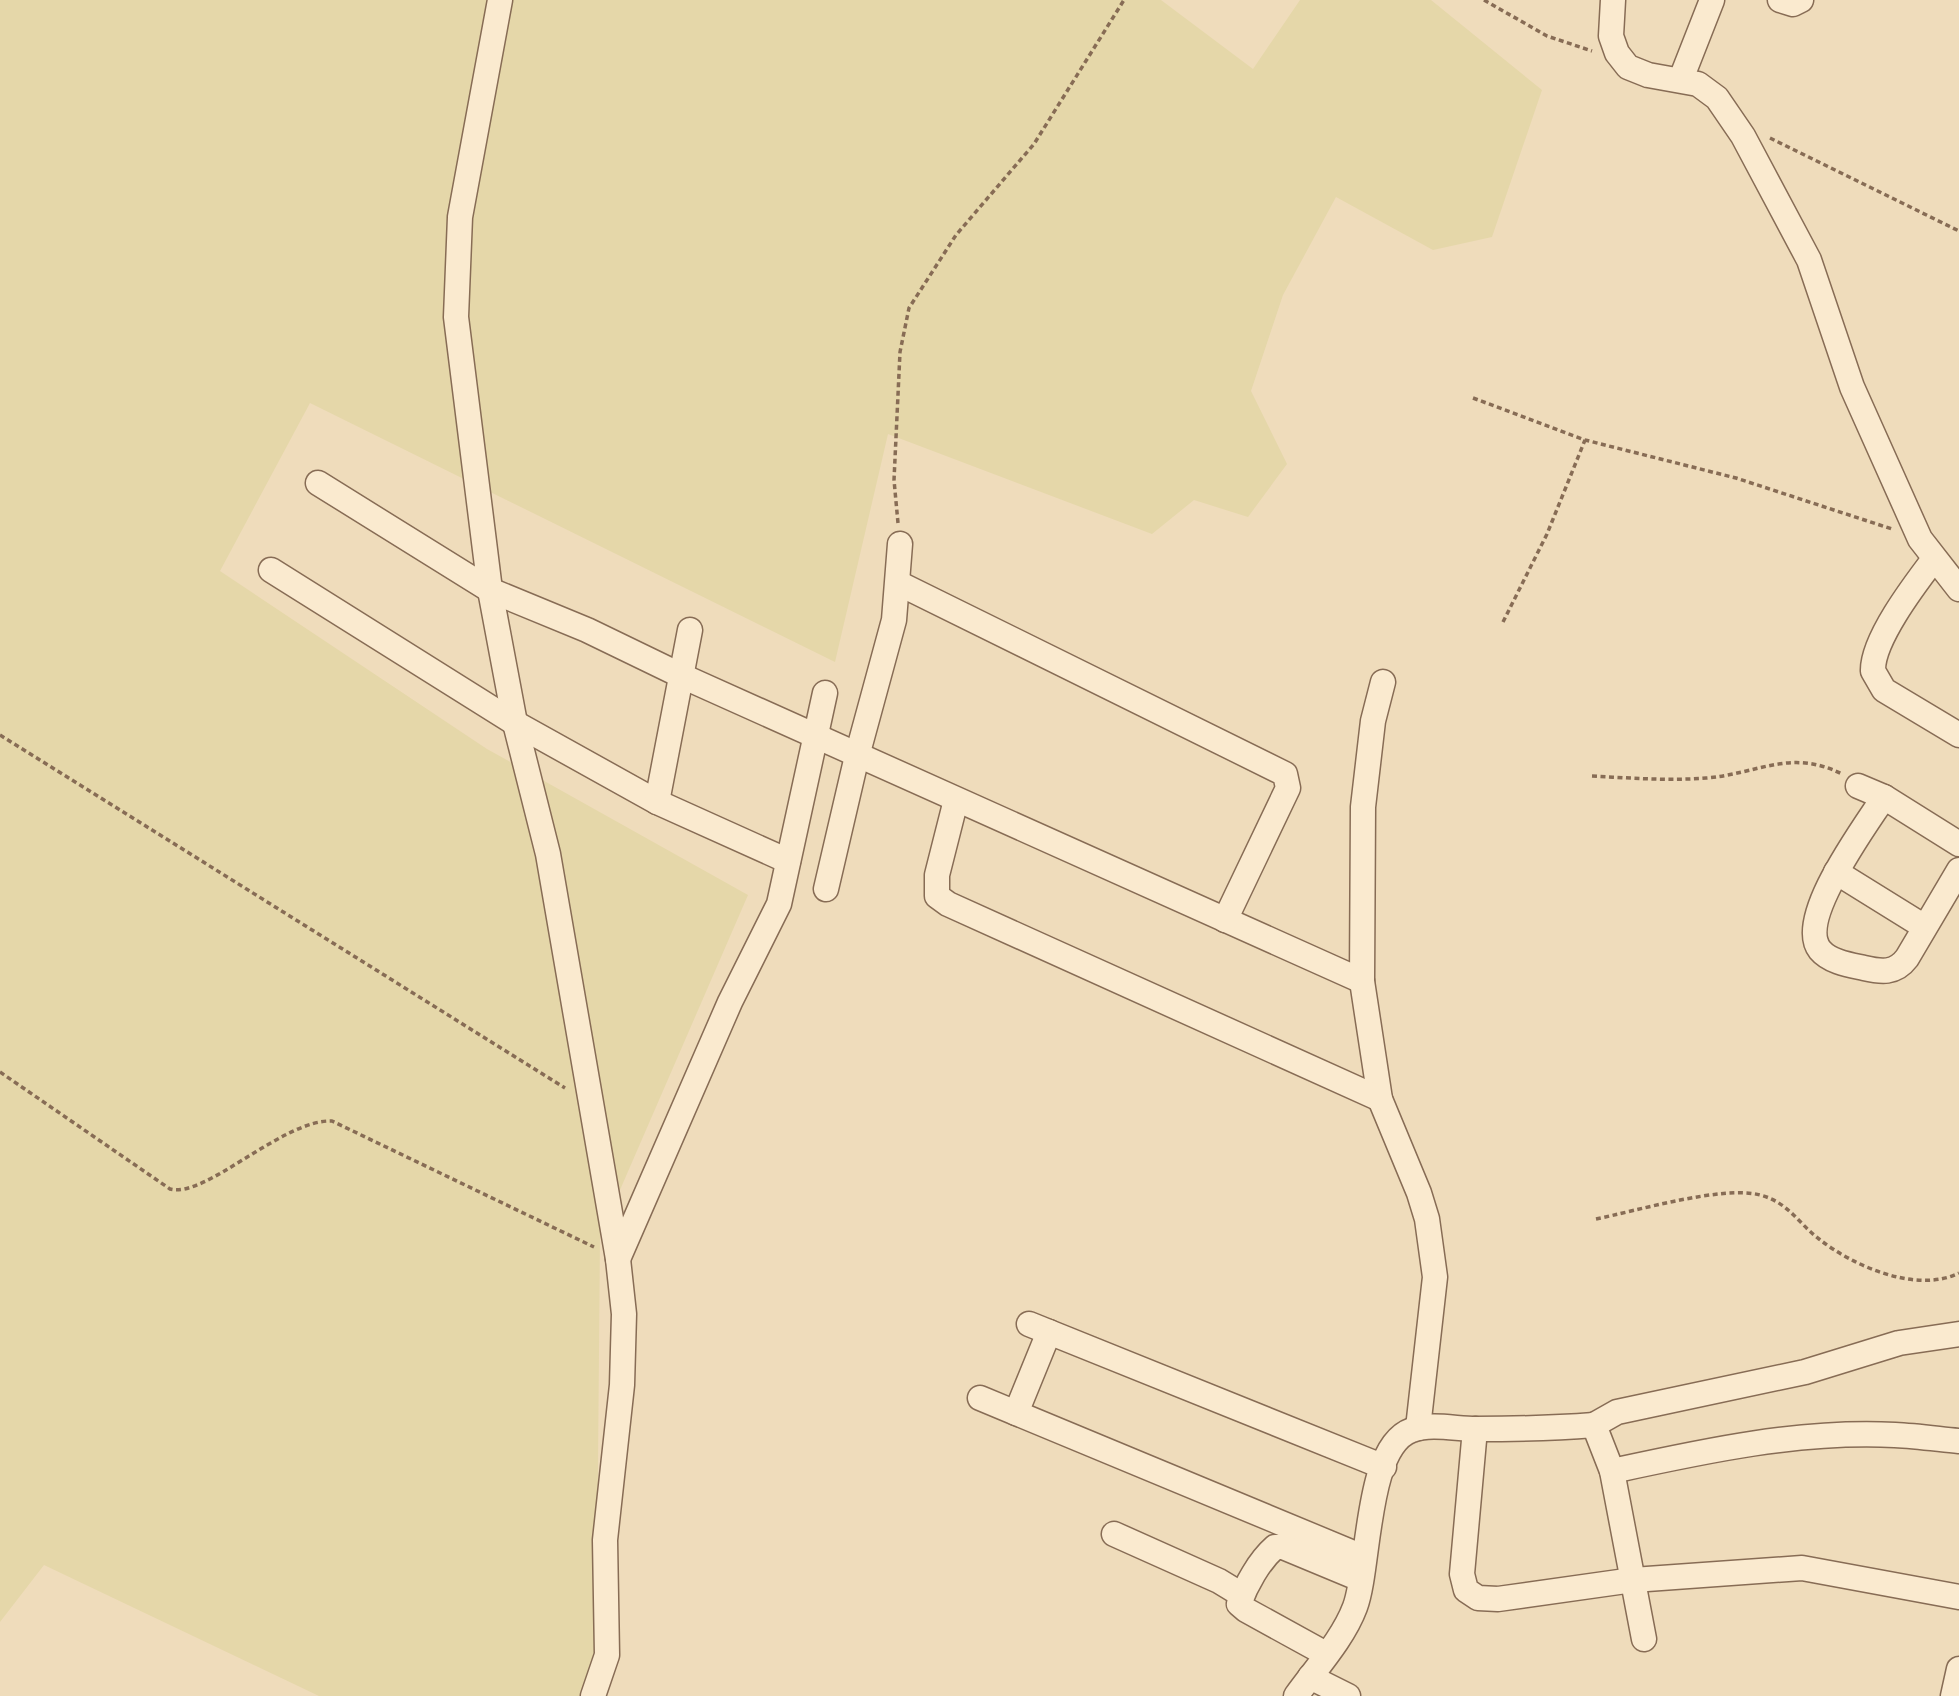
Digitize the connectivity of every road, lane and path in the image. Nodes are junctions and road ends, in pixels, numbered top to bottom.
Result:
1 (500, 0) edge
2 (1124, 0) edge
3 (1484, 0) edge
4 (1614, 0) edge
5 (1712, 0) edge
6 (1780, 0) edge
7 (1801, 0) edge
8 (1617, 53) junction
9 (1681, 79) junction
10 (1743, 136) junction
11 (1959, 231) edge
12 (1473, 398) dead end
13 (1585, 440) junction
14 (318, 484) dead end
15 (901, 544) joint
16 (1927, 549) junction
17 (271, 570) dead end
18 (898, 583) junction
19 (1959, 589) edge
20 (489, 590) junction
21 (1503, 622) dead end
22 (690, 631) dead end
23 (682, 676) junction
24 (1383, 682) dead end
25 (825, 693) dead end
26 (515, 723) junction
27 (0, 735) edge
28 (1959, 735) edge
29 (815, 737) junction
30 (857, 756) junction
31 (1592, 776) dead end
32 (1858, 786) joint
33 (1884, 797) junction
34 (956, 800) junction
35 (657, 802) junction
36 (1959, 844) edge
37 (788, 861) junction
38 (1959, 870) edge
39 (1836, 872) junction
40 (826, 890) dead end
41 (1225, 920) junction
42 (1923, 926) junction
43 (1362, 981) junction
44 (0, 1072) edge
45 (590, 1096) junction
46 (1380, 1099) junction
47 (1596, 1219) dead end
48 (618, 1259) junction
49 (1959, 1273) edge
50 (1959, 1334) edge
51 (980, 1398) dead end
52 (1016, 1413) junction
53 (1594, 1425) junction
54 (1418, 1428) junction
55 (1475, 1429) junction
56 (1959, 1441) edge
57 (1384, 1467) junction
58 (1612, 1471) junction
59 (1114, 1534) dead end
60 (1361, 1568) junction
61 (1633, 1580) junction
62 (1242, 1595) junction
63 (1959, 1597) edge
64 (1644, 1639) dead end
65 (1326, 1654) junction
66 (1959, 1669) edge
67 (1303, 1686) edge
68 (593, 1696) edge
69 (1348, 1696) edge
70 (1953, 1696) edge

1 - 20 street
2 - 15 path
3 - 8 path
4 - 8 street
5 - 9 street
6 - 7 street
8 - 9 street
9 - 10 street
10 - 11 path
10 - 16 street
12 - 13 path
13 - 16 path
13 - 21 path
14 - 20 street
15 - 18 street
16 - 19 street
16 - 28 street
17 - 26 street
18 - 30 street
18 - 41 street
20 - 23 street
20 - 26 street
22 - 23 street
23 - 29 street
23 - 35 street
24 - 43 street
25 - 29 street
26 - 35 street
26 - 45 street
27 - 45 path
29 - 30 street
29 - 37 street
30 - 34 street
30 - 40 street
31 - 32 path
32 - 33 street
33 - 36 street
33 - 39 street
34 - 41 street
34 - 46 street
35 - 37 street
37 - 48 street
38 - 42 street
39 - 42 street
39 - 42 street
41 - 43 street
43 - 46 street
44 - 48 path
45 - 48 street
46 - 54 street
47 - 49 path
48 - 68 street
50 - 53 street
51 - 52 street
52 - 57 street
52 - 60 street
53 - 55 street
53 - 58 street
54 - 55 street
54 - 57 street
55 - 61 street
56 - 58 street
57 - 60 street
58 - 61 street
59 - 62 street
60 - 62 street
60 - 65 street
61 - 63 street
61 - 64 street
62 - 65 street
65 - 67 street
66 - 70 street
67 - 69 street

